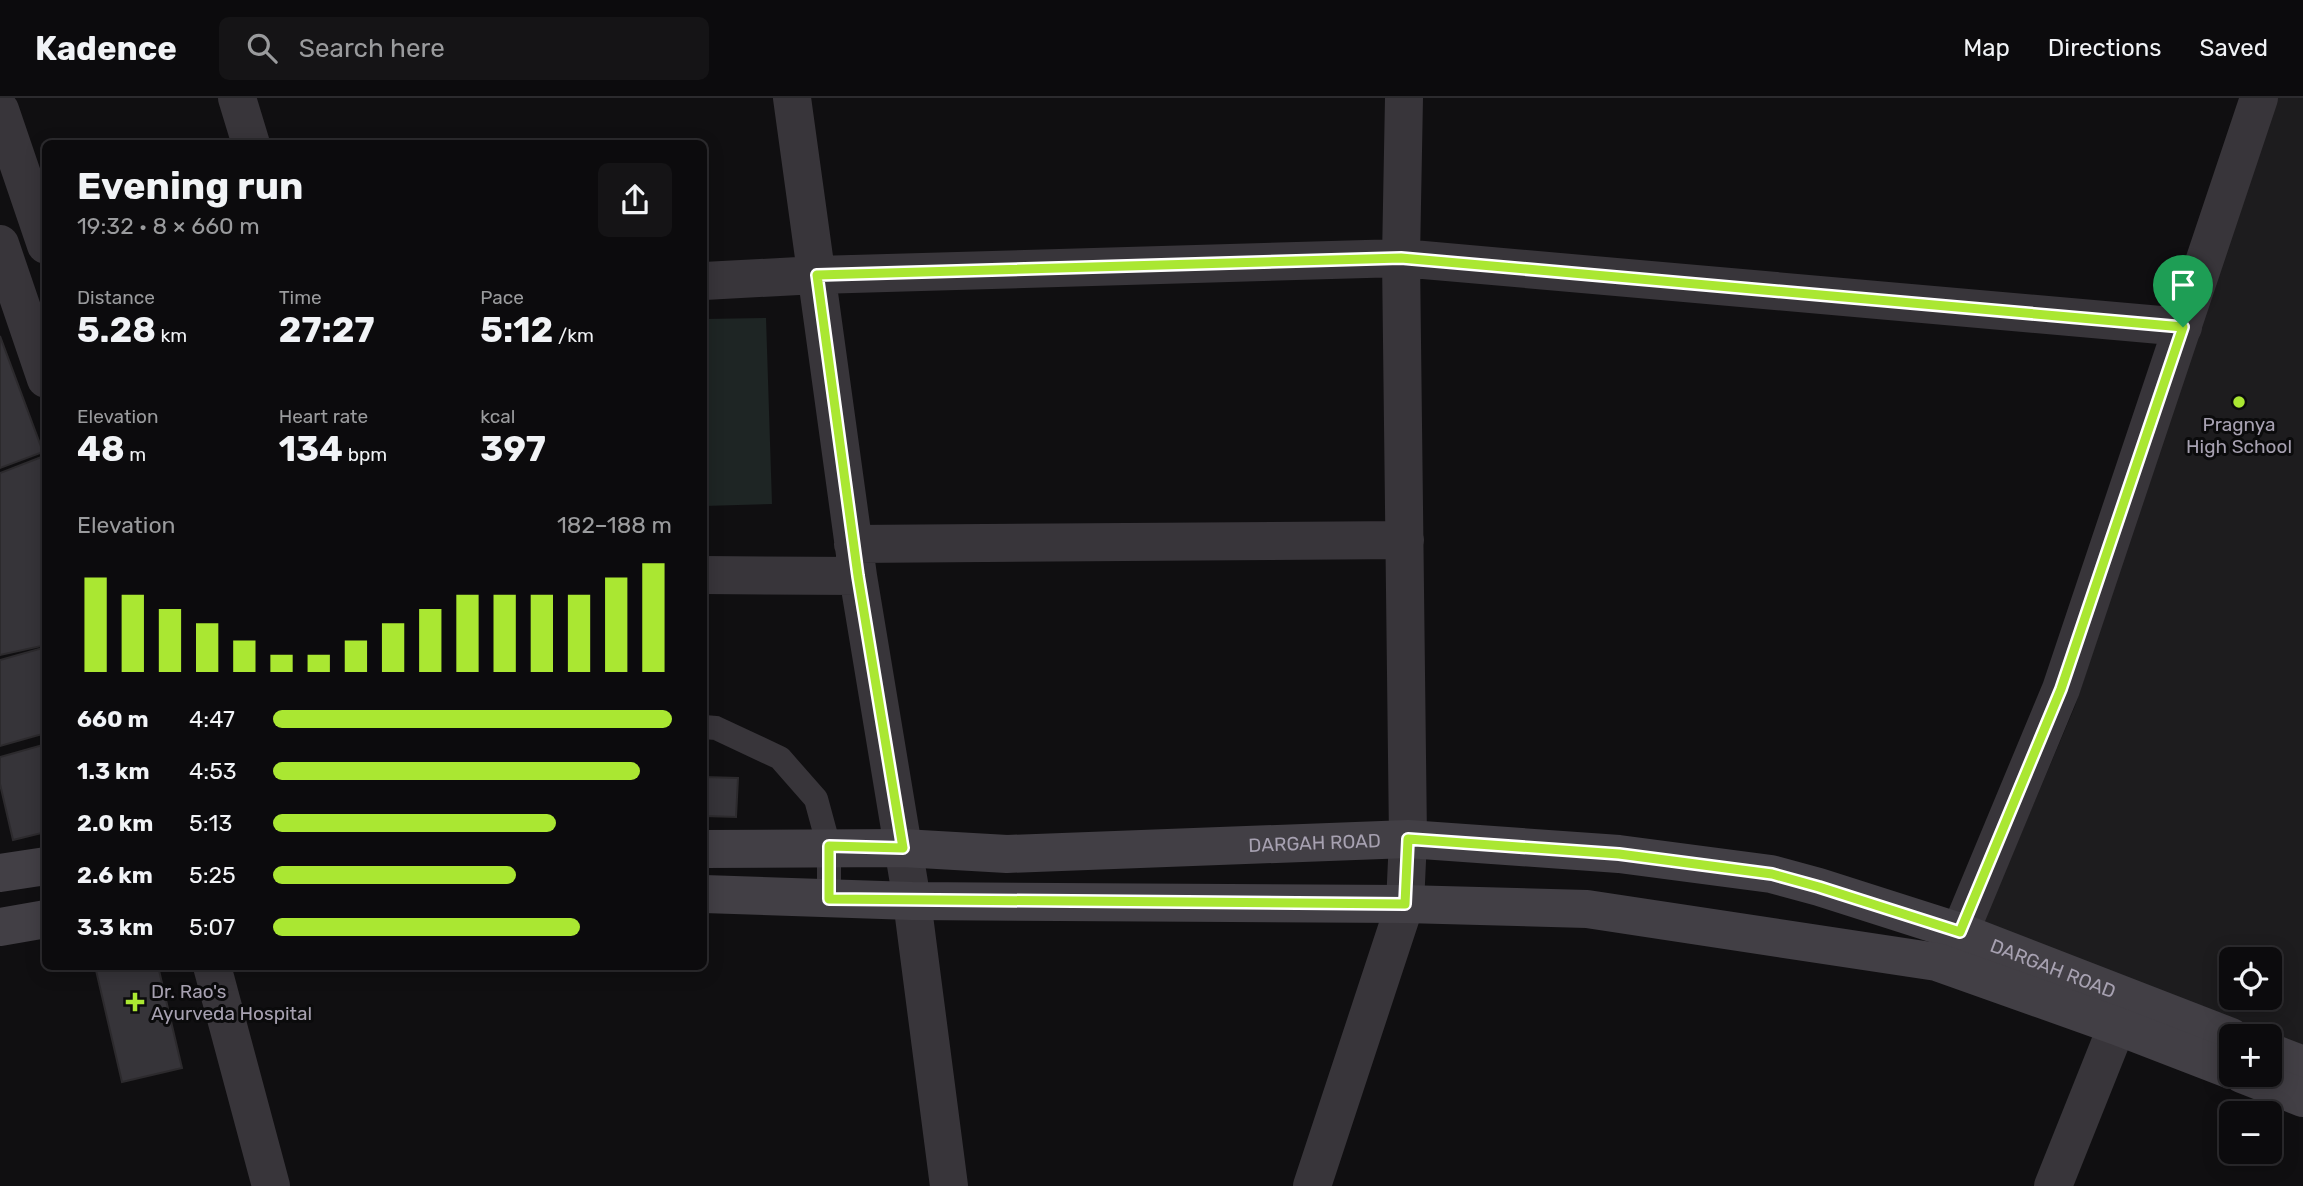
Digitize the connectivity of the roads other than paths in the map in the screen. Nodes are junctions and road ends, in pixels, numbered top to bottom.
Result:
1 (237, 98) edge
2 (792, 98) edge
3 (1404, 98) edge
4 (2259, 98) edge
5 (0, 110) edge
6 (250, 140) edge
7 (42, 233) edge
8 (0, 244) edge
9 (1401, 258) junction
10 (817, 275) junction
11 (707, 281) edge
12 (2183, 327) junction
13 (42, 367) edge
14 (1405, 540) junction
15 (855, 560) junction
16 (707, 575) edge
17 (707, 727) edge
18 (1408, 839) junction
19 (829, 846) junction
20 (903, 848) junction
21 (707, 849) edge
22 (42, 867) edge
23 (0, 873) edge
24 (707, 894) edge
25 (829, 899) junction
26 (912, 901) junction
27 (1405, 904) junction
28 (42, 920) edge
29 (0, 927) edge
30 (1960, 932) junction
31 (213, 970) edge
32 (2117, 1026) junction
33 (2219, 1032) edge
34 (2282, 1057) edge
35 (2219, 1065) edge
36 (2303, 1065) edge
37 (2275, 1087) edge
38 (2303, 1098) edge
39 (271, 1186) edge
40 (949, 1186) edge
41 (1312, 1186) edge
42 (2053, 1186) edge

1 - 6 street
2 - 10 street
3 - 9 street
4 - 12 street
5 - 7 street
8 - 13 street
9 - 10 street
9 - 12 street
9 - 14 street
10 - 11 street
10 - 15 street
12 - 30 street
14 - 15 street
14 - 18 street
15 - 16 street
15 - 20 street
17 - 19 lane
18 - 20 main road, DARGAH ROAD
18 - 27 street
18 - 30 main road, DARGAH ROAD
19 - 20 main road, DARGAH ROAD
19 - 21 main road, DARGAH ROAD
19 - 25 lane
20 - 26 street
22 - 23 main road
24 - 25 main road, DARGAH ROAD
25 - 26 main road, DARGAH ROAD
26 - 27 main road, DARGAH ROAD
26 - 40 street
27 - 32 main road, DARGAH ROAD
27 - 41 street
28 - 29 main road
30 - 33 main road, DARGAH ROAD
31 - 39 street
32 - 35 main road, DARGAH ROAD
32 - 42 street
34 - 36 main road
37 - 38 main road

